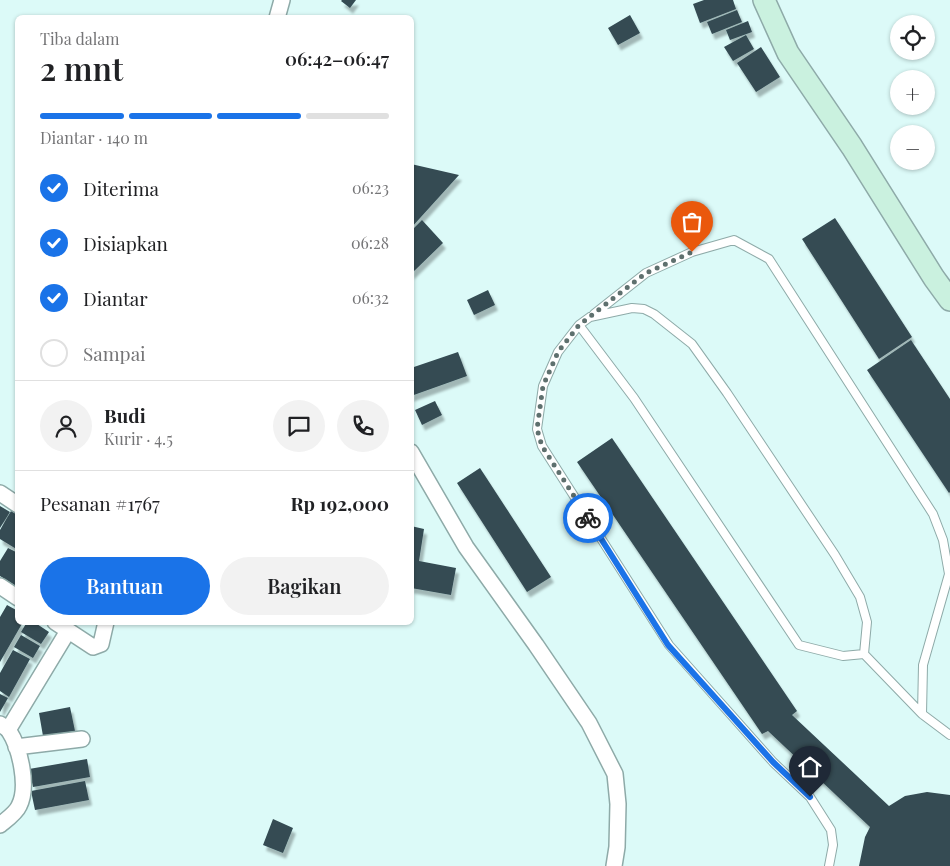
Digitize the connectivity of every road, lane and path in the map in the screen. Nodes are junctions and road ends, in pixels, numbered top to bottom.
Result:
1 (282, 0) edge
2 (764, 0) edge
3 (278, 15) edge
4 (950, 300) edge
5 (590, 317) junction
6 (579, 325) junction
7 (414, 457) edge
8 (0, 493) edge
9 (15, 503) edge
10 (0, 586) edge
11 (15, 596) edge
12 (59, 625) edge
13 (105, 625) edge
14 (68, 631) junction
15 (864, 654) junction
16 (922, 714) junction
17 (4, 727) edge
18 (950, 735) edge
19 (82, 739) dead end
20 (16, 747) junction
21 (0, 825) edge
22 (614, 866) edge
23 (829, 866) edge

1 - 3 street
2 - 4 street
5 - 6 lane
5 - 15 lane
5 - 16 lane
6 - 15 lane
6 - 23 lane
7 - 22 street
8 - 9 street
10 - 11 street
12 - 14 street
13 - 14 street
14 - 17 street
15 - 16 lane
16 - 18 lane
17 - 20 street
19 - 20 street
20 - 21 street

